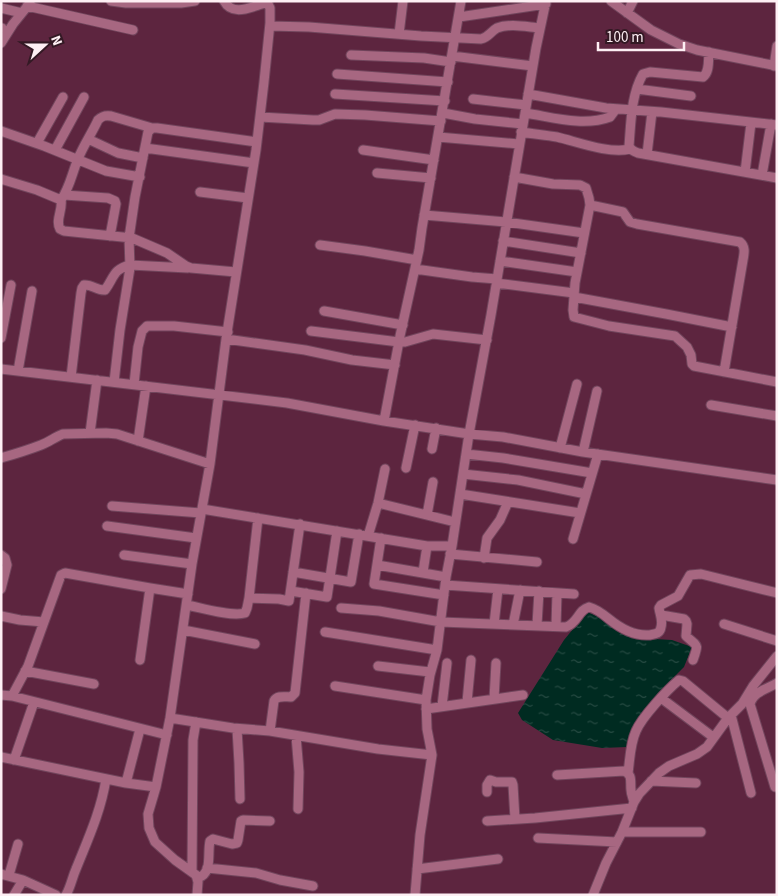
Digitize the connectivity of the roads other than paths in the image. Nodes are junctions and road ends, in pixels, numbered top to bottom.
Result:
1 (111, 1) edge
2 (194, 1) edge
3 (224, 1) edge
4 (403, 1) edge
5 (461, 1) edge
6 (611, 1) edge
7 (633, 1) edge
8 (142, 2) edge
9 (182, 2) edge
10 (269, 3) edge
11 (546, 3) edge
12 (27, 7) edge
13 (1, 8) edge
14 (627, 13) junction
15 (459, 17) junction
16 (16, 21) junction
17 (270, 26) junction
18 (2, 28) edge
19 (540, 28) junction
20 (133, 30) dead end
21 (399, 34) junction
22 (456, 37) junction
23 (1, 42) edge
24 (777, 46) edge
25 (709, 52) junction
26 (352, 55) dead end
27 (452, 59) junction
28 (533, 66) junction
29 (775, 66) edge
30 (337, 74) dead end
31 (448, 82) junction
32 (636, 89) junction
33 (335, 94) dead end
34 (528, 94) junction
35 (691, 96) dead end
36 (63, 97) dead end
37 (84, 97) dead end
38 (473, 99) dead end
39 (444, 101) junction
40 (526, 109) junction
41 (616, 109) junction
42 (632, 111) junction
43 (652, 112) junction
44 (260, 117) junction
45 (442, 117) junction
46 (751, 123) junction
47 (774, 125) edge
48 (152, 128) junction
49 (522, 128) junction
50 (1, 131) edge
51 (438, 137) junction
52 (88, 139) junction
53 (257, 142) junction
54 (37, 143) junction
55 (519, 144) junction
56 (145, 148) junction
57 (630, 149) junction
58 (55, 150) junction
59 (364, 150) dead end
60 (646, 154) junction
61 (143, 158) junction
62 (78, 159) junction
63 (434, 160) junction
64 (254, 162) junction
65 (745, 172) junction
66 (377, 173) dead end
67 (762, 175) junction
68 (140, 176) junction
69 (431, 178) junction
70 (514, 178) junction
71 (777, 178) edge
72 (1, 179) edge
73 (200, 192) dead end
74 (62, 197) junction
75 (248, 198) junction
76 (590, 205) junction
77 (424, 215) junction
78 (506, 222) junction
79 (584, 233) junction
80 (110, 236) junction
81 (129, 238) junction
82 (503, 241) junction
83 (320, 245) dead end
84 (581, 253) junction
85 (500, 260) junction
86 (130, 265) junction
87 (416, 265) junction
88 (191, 268) junction
89 (236, 272) junction
90 (577, 272) junction
91 (497, 281) junction
92 (11, 285) dead end
93 (32, 291) dead end
94 (574, 295) junction
95 (324, 311) dead end
96 (403, 325) junction
97 (732, 327) junction
98 (311, 330) dead end
99 (227, 336) junction
100 (1, 338) edge
101 (487, 340) junction
102 (399, 342) junction
103 (394, 365) junction
104 (1, 369) edge
105 (18, 371) junction
106 (724, 372) junction
107 (70, 377) junction
108 (97, 380) junction
109 (114, 382) junction
110 (777, 382) edge
111 (134, 384) junction
112 (577, 384) dead end
113 (146, 386) junction
114 (597, 390) dead end
115 (220, 395) junction
116 (710, 405) dead end
117 (777, 416) edge
118 (384, 420) junction
119 (415, 425) junction
120 (436, 428) junction
121 (90, 433) junction
122 (469, 434) junction
123 (138, 440) junction
124 (560, 448) junction
125 (432, 449) dead end
126 (583, 452) junction
127 (466, 454) junction
128 (598, 454) junction
129 (1, 458) edge
130 (210, 464) junction
131 (406, 468) dead end
132 (385, 469) dead end
133 (592, 473) junction
134 (463, 474) junction
135 (777, 480) edge
136 (433, 482) dead end
137 (460, 494) junction
138 (586, 494) junction
139 (508, 502) junction
140 (378, 503) junction
141 (112, 506) dead end
142 (202, 511) junction
143 (580, 513) junction
144 (428, 515) junction
145 (258, 518) junction
146 (455, 522) junction
147 (300, 524) junction
148 (107, 526) dead end
149 (337, 531) junction
150 (363, 535) junction
151 (196, 538) junction
152 (381, 538) junction
153 (573, 539) dead end
154 (427, 546) junction
155 (451, 550) junction
156 (1, 555) edge
157 (124, 555) dead end
158 (484, 558) junction
159 (537, 562) dead end
160 (192, 564) junction
161 (377, 565) junction
162 (294, 572) junction
163 (423, 572) junction
164 (330, 578) junction
165 (445, 586) junction
166 (1, 588) edge
167 (150, 588) junction
168 (498, 589) junction
169 (520, 590) junction
170 (291, 591) junction
171 (539, 591) junction
172 (557, 592) junction
173 (306, 593) junction
174 (777, 593) edge
175 (188, 594) junction
176 (574, 594) dead end
177 (249, 598) junction
178 (187, 605) junction
179 (341, 608) dead end
180 (661, 615) junction
181 (1, 616) edge
182 (44, 622) junction
183 (441, 622) junction
184 (494, 624) junction
185 (724, 624) dead end
186 (513, 625) junction
187 (537, 625) junction
188 (556, 626) junction
189 (183, 630) junction
190 (325, 632) dead end
191 (777, 641) edge
192 (255, 644) dead end
193 (437, 650) junction
194 (777, 656) edge
195 (140, 660) dead end
196 (471, 660) dead end
197 (693, 660) dead end
198 (447, 662) dead end
199 (496, 663) dead end
200 (378, 666) dead end
201 (25, 671) junction
202 (430, 672) junction
203 (94, 684) dead end
204 (335, 686) dead end
205 (776, 687) edge
206 (1, 695) edge
207 (523, 695) dead end
208 (12, 696) junction
209 (661, 698) junction
210 (494, 699) junction
211 (34, 702) junction
212 (468, 702) junction
213 (426, 704) junction
214 (442, 706) junction
215 (730, 717) junction
216 (170, 718) junction
217 (196, 722) junction
218 (140, 728) junction
219 (237, 729) junction
220 (270, 731) junction
221 (167, 735) junction
222 (296, 736) junction
223 (713, 738) junction
224 (432, 755) junction
225 (1, 757) edge
226 (14, 760) junction
227 (628, 773) junction
228 (557, 775) dead end
229 (106, 778) junction
230 (651, 781) junction
231 (126, 783) junction
232 (696, 783) dead end
233 (156, 787) junction
234 (775, 787) dead end
235 (487, 792) dead end
236 (751, 793) dead end
237 (240, 799) dead end
238 (633, 805) junction
239 (298, 809) dead end
240 (515, 819) junction
241 (270, 821) dead end
242 (487, 821) dead end
243 (622, 832) junction
244 (701, 832) dead end
245 (538, 838) dead end
246 (617, 842) junction
247 (18, 844) dead end
248 (498, 859) dead end
249 (208, 868) junction
250 (416, 870) junction
251 (5, 874) edge
252 (195, 875) junction
253 (22, 880) junction
254 (312, 886) dead end
255 (14, 895) edge
256 (56, 895) edge
257 (66, 895) edge
258 (197, 895) edge
259 (415, 895) edge
260 (593, 895) edge

1 - 8 street
2 - 9 street
3 - 10 street
4 - 21 street
5 - 15 street
6 - 14 street
7 - 14 street
8 - 9 street
10 - 17 street
11 - 15 street
11 - 19 street
12 - 13 street
12 - 16 street
12 - 20 street
14 - 25 street
15 - 22 street
16 - 18 street
16 - 23 street
17 - 21 street
17 - 44 street
19 - 22 street
19 - 28 street
21 - 22 street
22 - 27 street
24 - 29 street
25 - 29 street
25 - 32 street
26 - 27 street
27 - 28 street
27 - 31 street
28 - 34 street
30 - 31 street
31 - 39 street
32 - 35 street
32 - 42 street
33 - 39 street
34 - 40 street
34 - 41 street
36 - 54 street
37 - 58 street
38 - 40 street
39 - 45 street
40 - 41 street
40 - 49 street
41 - 42 street
42 - 43 street
42 - 57 street
43 - 46 street
43 - 60 street
44 - 45 street
44 - 53 street
45 - 49 street
45 - 51 street
46 - 47 street
46 - 65 street
47 - 67 street
48 - 52 street
48 - 53 street
48 - 56 street
49 - 55 street
49 - 57 street
50 - 54 street
51 - 55 street
51 - 63 street
52 - 61 street
52 - 62 street
53 - 64 street
54 - 58 street
55 - 70 street
56 - 61 street
56 - 64 street
57 - 60 street
58 - 62 street
59 - 63 street
60 - 65 street
61 - 68 street
62 - 68 street
62 - 74 street
63 - 69 street
64 - 75 street
65 - 67 street
66 - 69 street
67 - 71 street
68 - 81 street
69 - 77 street
70 - 76 street
70 - 78 street
72 - 74 street
73 - 75 street
74 - 80 street
74 - 80 street
75 - 89 street
76 - 79 street
76 - 97 street
77 - 78 street
77 - 87 street
78 - 79 street
78 - 82 street
79 - 84 street
80 - 81 street
81 - 86 street
81 - 88 street
82 - 84 street
82 - 85 street
83 - 87 street
84 - 90 street
85 - 90 street
85 - 91 street
86 - 88 street
86 - 107 street
86 - 109 street
87 - 91 street
87 - 96 street
88 - 89 street
89 - 99 street
90 - 94 street
91 - 94 street
91 - 101 street
92 - 100 street
93 - 105 street
94 - 97 street
94 - 106 street
95 - 96 street
96 - 102 street
97 - 106 street
98 - 102 street
99 - 103 street
99 - 111 street
99 - 115 street
101 - 102 street
101 - 122 street
102 - 103 street
103 - 118 street
104 - 105 street
105 - 107 street
106 - 110 street
107 - 108 street
108 - 109 street
108 - 121 street
109 - 111 street
111 - 113 street
112 - 124 street
113 - 115 street
113 - 123 street
114 - 126 street
115 - 118 street
115 - 130 street
116 - 117 street
118 - 119 street
119 - 120 street
119 - 131 street
120 - 122 street
120 - 125 street
121 - 123 street
121 - 129 street
122 - 124 street
122 - 127 street
123 - 130 street
124 - 126 street
126 - 128 street
127 - 133 street
127 - 134 street
128 - 133 street
128 - 135 street
130 - 142 street
132 - 140 street
133 - 138 street
134 - 137 street
134 - 138 street
136 - 144 street
137 - 139 street
137 - 146 street
138 - 143 street
139 - 143 street
139 - 158 street
140 - 144 street
140 - 150 street
141 - 142 street
142 - 145 street
142 - 151 street
143 - 153 street
144 - 146 street
145 - 147 street
145 - 177 street
146 - 155 street
147 - 149 street
147 - 162 street
148 - 151 street
149 - 150 street
149 - 164 street
150 - 152 street
150 - 164 street
151 - 160 street
152 - 154 street
152 - 161 street
154 - 155 street
154 - 163 street
155 - 158 street
155 - 165 street
156 - 166 street
157 - 160 street
158 - 159 street
160 - 175 street
161 - 163 street
161 - 165 street
162 - 164 street
162 - 170 street
163 - 165 street
164 - 173 street
165 - 168 street
165 - 183 street
167 - 175 street
167 - 182 street
167 - 195 street
168 - 169 street
168 - 184 street
169 - 171 street
169 - 186 street
170 - 173 street
170 - 177 street
171 - 172 street
171 - 187 street
172 - 176 street
172 - 188 street
173 - 220 street
174 - 180 street
175 - 178 street
177 - 178 street
178 - 189 street
179 - 183 street
180 - 188 street
180 - 197 street
181 - 182 street
182 - 201 street
183 - 184 street
183 - 193 street
184 - 186 street
185 - 191 street
186 - 187 street
187 - 188 street
189 - 192 street
189 - 216 street
190 - 193 street
193 - 202 street
194 - 215 street
196 - 212 street
198 - 214 street
199 - 210 street
200 - 202 street
201 - 203 street
201 - 208 street
202 - 213 street
204 - 213 street
205 - 234 street
206 - 208 street
207 - 210 street
208 - 211 street
209 - 215 street
209 - 223 street
209 - 227 street
210 - 212 street
211 - 218 street
211 - 226 street
212 - 214 street
213 - 214 street
213 - 224 street
215 - 223 street
215 - 236 street
216 - 217 street
216 - 221 street
217 - 219 street
217 - 252 street
218 - 221 street
218 - 231 street
219 - 220 street
219 - 237 street
220 - 222 street
221 - 233 street
222 - 224 street
222 - 239 street
223 - 230 street
224 - 250 street
225 - 226 street
226 - 229 street
227 - 228 street
227 - 238 street
229 - 231 street
229 - 257 street
230 - 232 street
230 - 238 street
231 - 233 street
233 - 252 street
235 - 240 street
238 - 240 street
238 - 243 street
240 - 242 street
241 - 249 street
243 - 244 street
243 - 246 street
245 - 246 street
246 - 260 street
247 - 251 street
248 - 250 street
249 - 252 street
249 - 254 street
250 - 259 street
251 - 253 street
252 - 258 street
253 - 255 street
253 - 256 street

